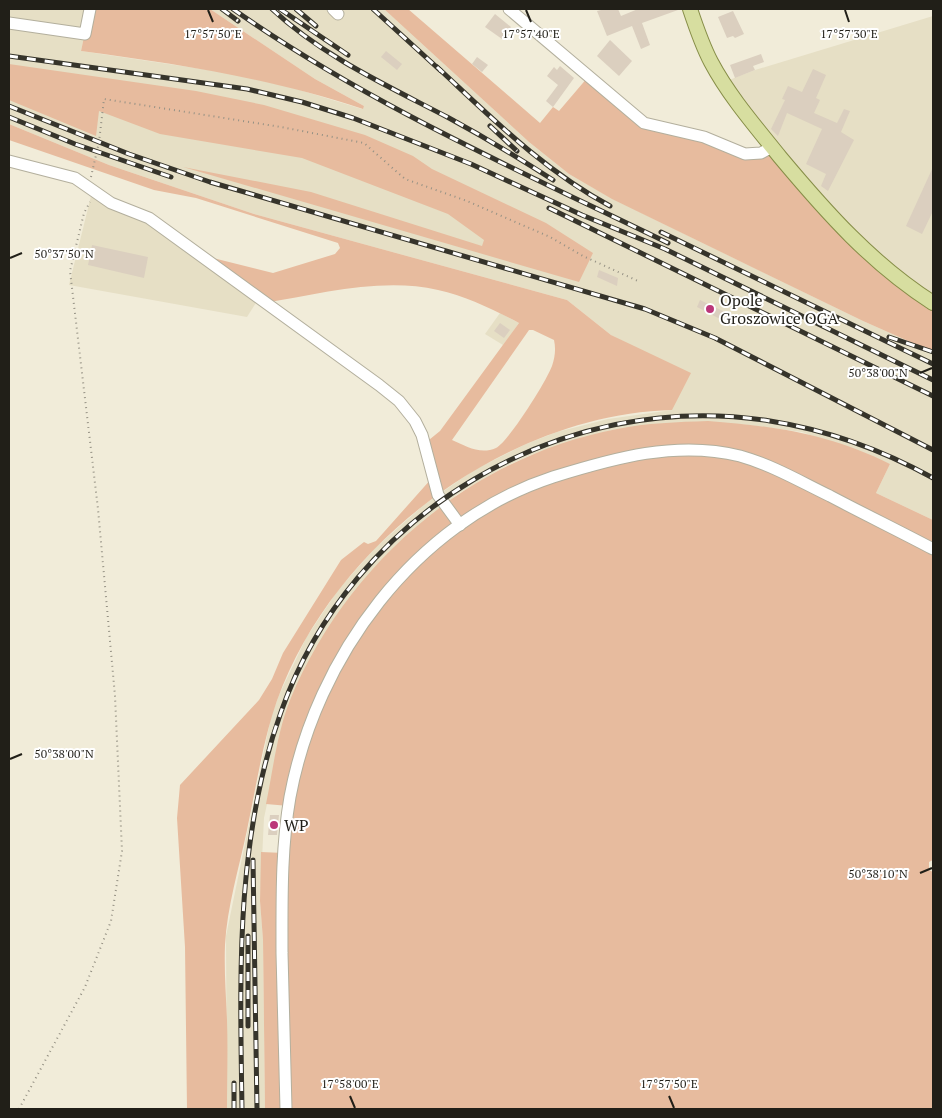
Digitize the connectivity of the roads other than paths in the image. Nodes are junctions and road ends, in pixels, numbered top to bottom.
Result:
1 (90, 9) edge
2 (509, 9) edge
3 (690, 9) edge
4 (9, 23) edge
5 (772, 147) junction
6 (9, 161) edge
7 (933, 303) edge
8 (460, 525) junction
9 (933, 549) edge
10 (286, 1109) edge

1 - 4 street
2 - 5 street
3 - 5 main road
5 - 7 main road
6 - 8 street
8 - 9 street
8 - 10 street

